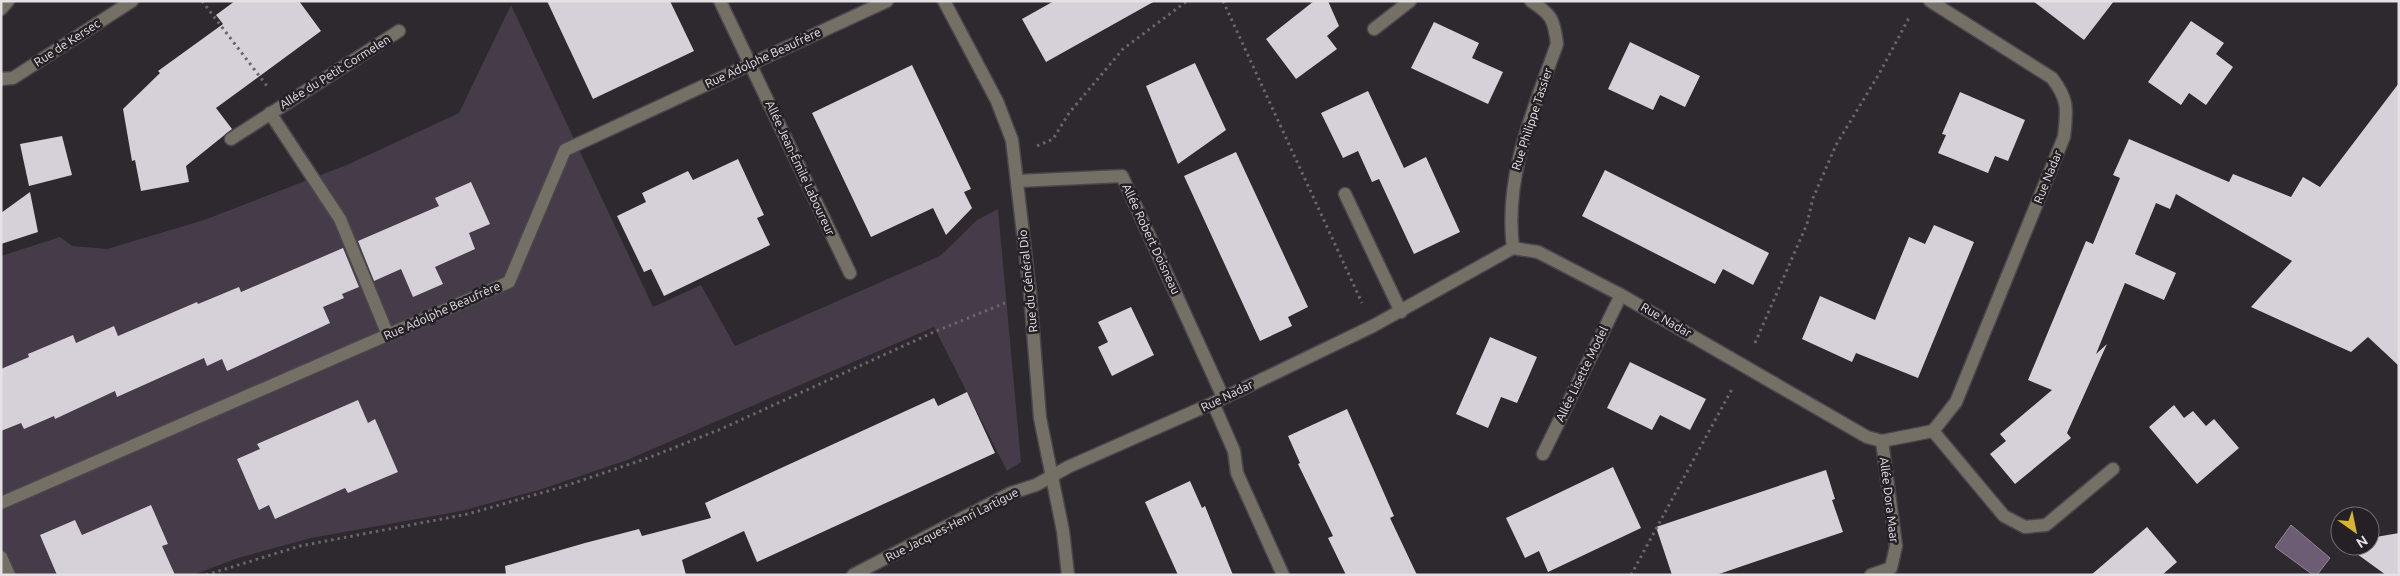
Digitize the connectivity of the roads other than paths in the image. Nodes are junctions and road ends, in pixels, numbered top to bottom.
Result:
1 (8, 1) edge
2 (132, 1) edge
3 (720, 1) edge
4 (887, 1) edge
5 (944, 1) edge
6 (1410, 1) edge
7 (1531, 1) edge
8 (1930, 1) edge
9 (1, 10) edge
10 (1374, 29) dead end
11 (399, 31) dead end
12 (751, 64) junction
13 (1, 79) edge
14 (270, 113) junction
15 (231, 139) dead end
16 (1018, 181) junction
17 (1345, 194) dead end
18 (1513, 248) junction
19 (850, 273) dead end
20 (1621, 295) junction
21 (1401, 312) junction
22 (388, 335) junction
23 (1218, 400) junction
24 (1933, 431) junction
25 (1882, 441) junction
26 (1543, 454) dead end
27 (2113, 469) dead end
28 (1051, 476) junction
29 (1, 503) edge
30 (1, 557) edge
31 (9, 575) edge
32 (853, 575) edge
33 (1068, 575) edge
34 (1283, 575) edge
35 (1870, 575) edge

1 - 9 street
2 - 13 street, Rue de Kersec
3 - 12 street, Allée Jean-Émile Laboureur
4 - 12 street, Rue Adolphe Beaufrère
5 - 16 street, Rue du Général Dio
6 - 10 street
7 - 18 street, Rue Philippe Tassier
8 - 24 street, Rue Nadar
11 - 14 street, Allée du Petit Cormelen
12 - 19 street, Allée Jean-Émile Laboureur
12 - 22 street, Rue Adolphe Beaufrère
14 - 15 street, Allée du Petit Cormelen
14 - 22 street, Allée du Petit Cormelen
16 - 23 street, Allée Robert Doisneau
16 - 28 street, Rue du Général Dio
17 - 21 street
18 - 20 street, Rue Nadar
18 - 21 street, Rue Nadar
20 - 25 street, Rue Nadar
20 - 26 street, Allée Lisette Model
21 - 23 street, Rue Nadar
22 - 29 street, Rue Adolphe Beaufrère
23 - 28 street, Rue Nadar
23 - 34 street
24 - 25 street
24 - 27 street
25 - 35 street, Allée Dora Maar
28 - 32 street, Rue Jacques-Henri Lartigue
28 - 33 street, Rue du Général Dio
30 - 31 street

